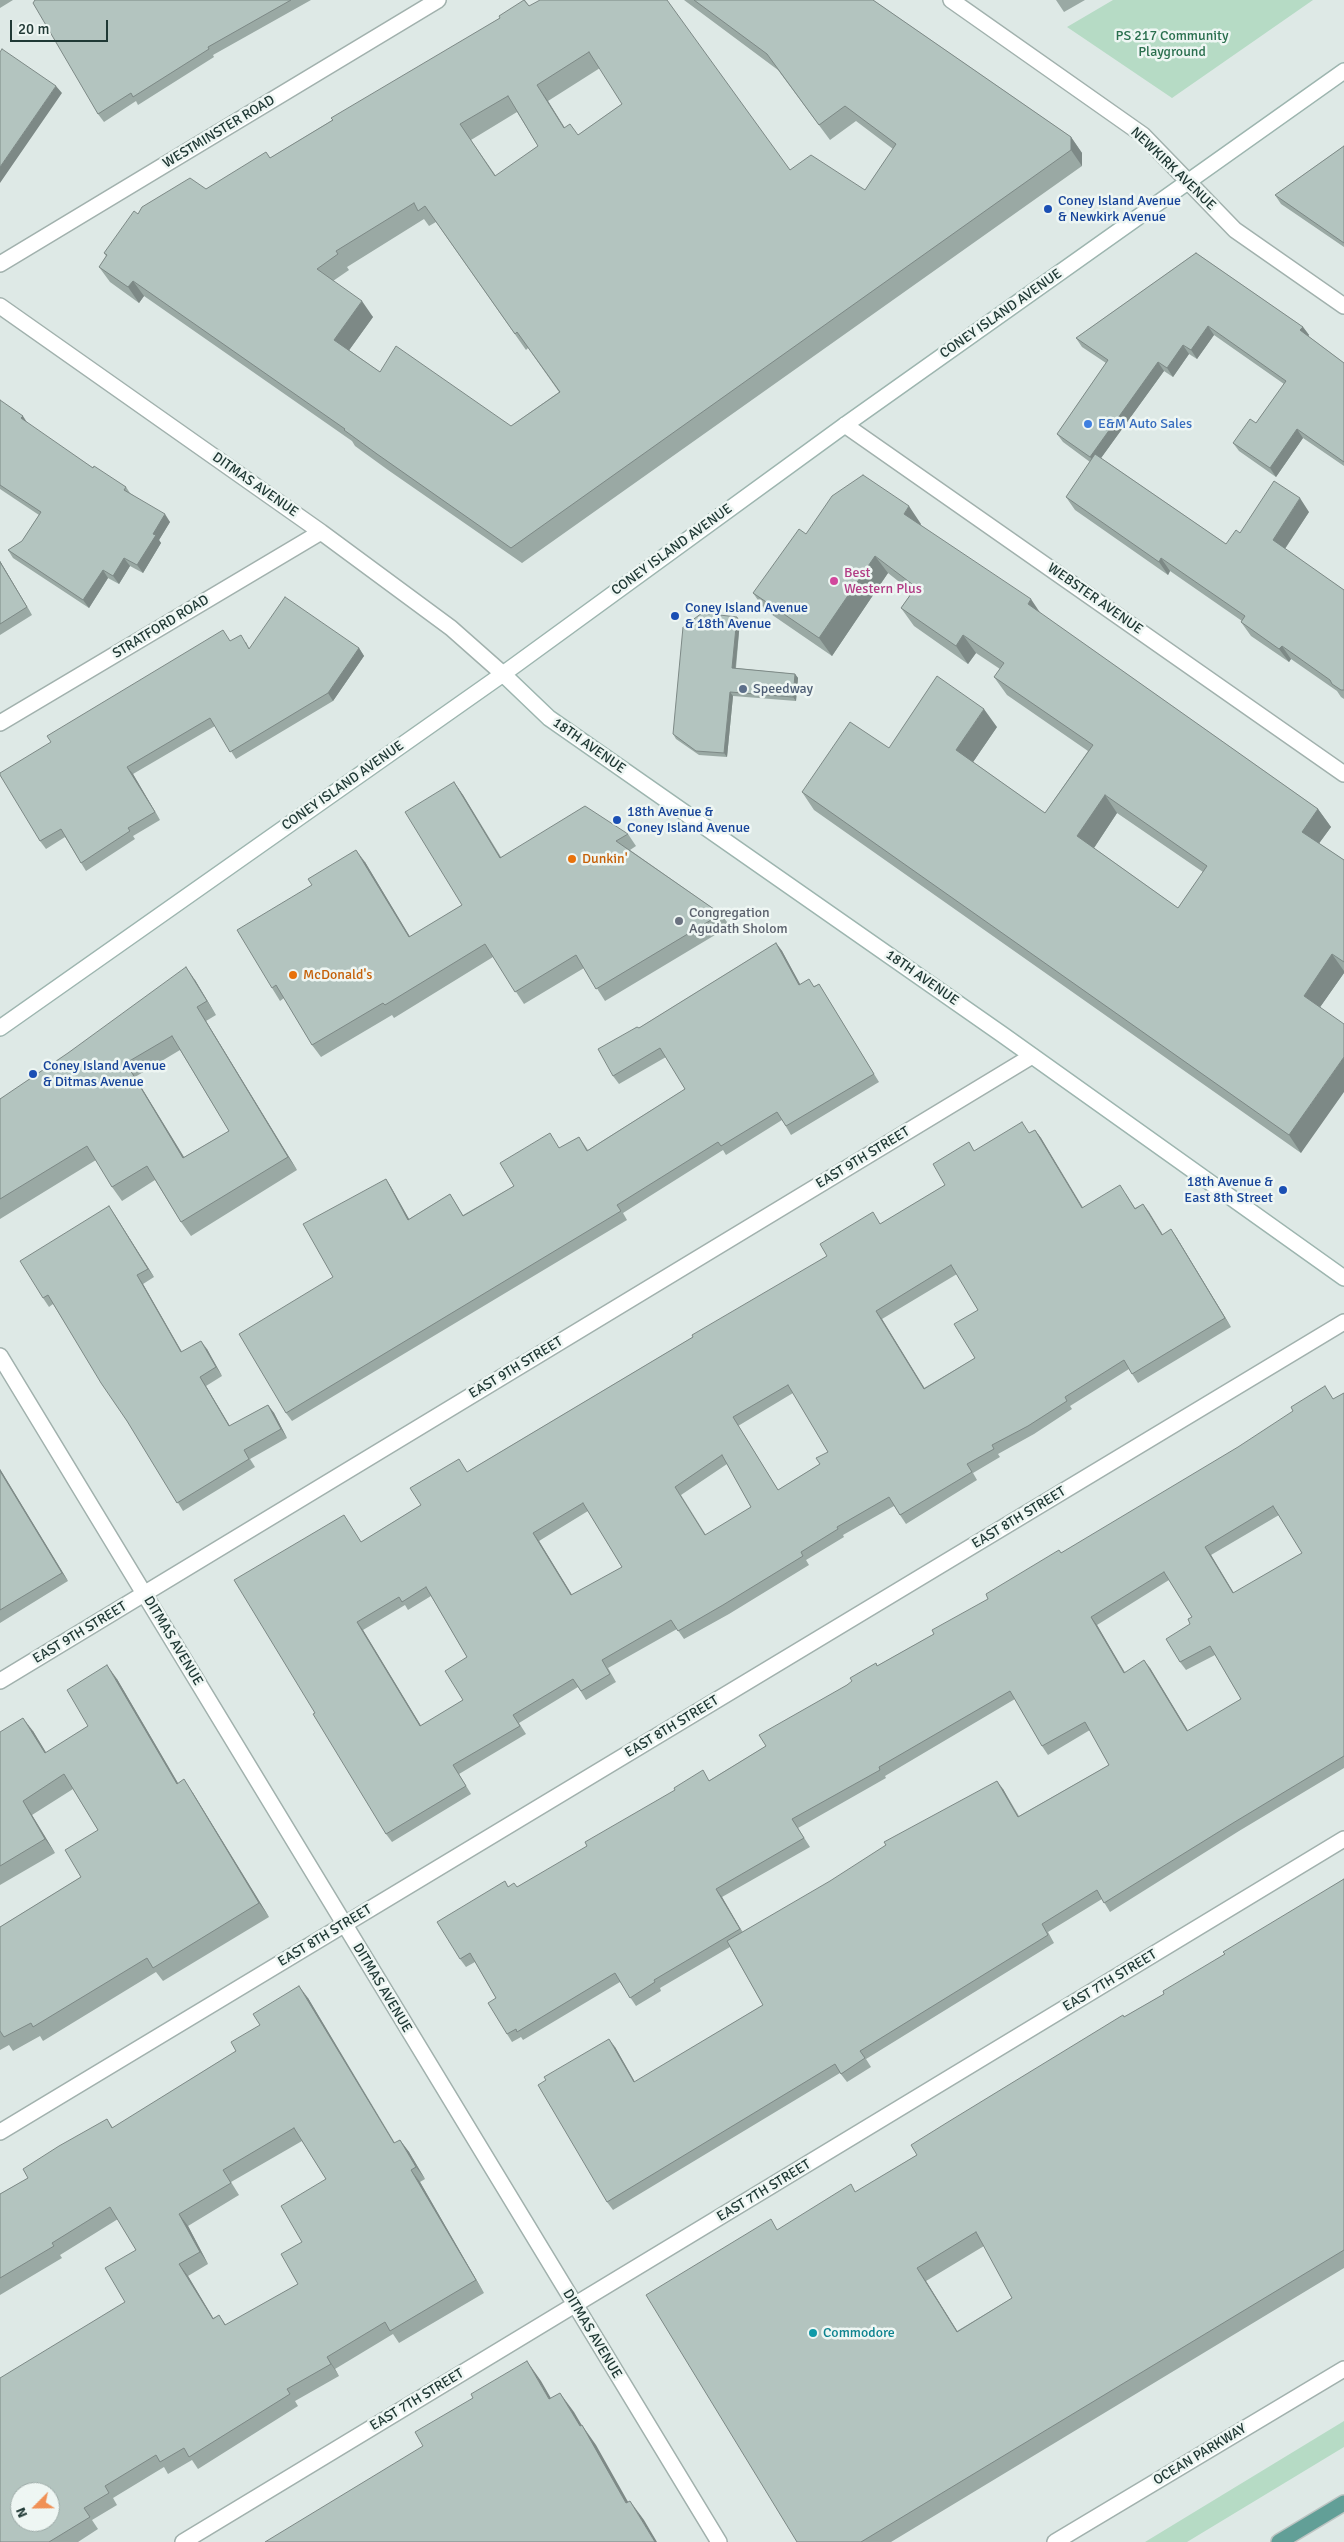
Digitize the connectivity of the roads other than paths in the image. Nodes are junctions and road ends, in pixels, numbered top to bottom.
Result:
1 (438, 0) edge
2 (951, 0) edge
3 (1344, 71) edge
4 (1188, 181) junction
5 (0, 264) edge
6 (0, 306) edge
7 (1344, 306) edge
8 (845, 424) junction
9 (321, 532) junction
10 (502, 674) junction
11 (0, 723) edge
12 (1344, 774) edge
13 (0, 1028) edge
14 (1032, 1056) junction
15 (1344, 1278) edge
16 (1344, 1322) edge
17 (0, 1356) edge
18 (144, 1594) junction
19 (0, 1681) edge
20 (1344, 1839) edge
21 (344, 1924) junction
22 (0, 2132) edge
23 (575, 2305) junction
24 (1344, 2369) edge
25 (1344, 2503) edge
26 (183, 2542) edge
27 (719, 2542) edge
28 (1055, 2542) edge
29 (1279, 2542) edge

1 - 5 street, WESTMINSTER ROAD
2 - 4 street, NEWKIRK AVENUE
3 - 4 street, CONEY ISLAND AVENUE
4 - 7 street, NEWKIRK AVENUE
4 - 8 street, CONEY ISLAND AVENUE
6 - 9 street, DITMAS AVENUE
8 - 10 street, CONEY ISLAND AVENUE
8 - 12 street, WEBSTER AVENUE
9 - 10 street, DITMAS AVENUE
9 - 11 street, STRATFORD ROAD
10 - 13 street, CONEY ISLAND AVENUE
10 - 14 street, 18TH AVENUE
14 - 15 street, 18TH AVENUE
14 - 18 street, EAST 9TH STREET
16 - 21 street, EAST 8TH STREET
17 - 18 street, DITMAS AVENUE
18 - 19 street, EAST 9TH STREET
18 - 21 street, DITMAS AVENUE
20 - 23 street, EAST 7TH STREET
21 - 22 street, EAST 8TH STREET
21 - 23 street, DITMAS AVENUE
23 - 26 street, EAST 7TH STREET
23 - 27 street, DITMAS AVENUE
24 - 28 street, OCEAN PARKWAY
25 - 29 main road

